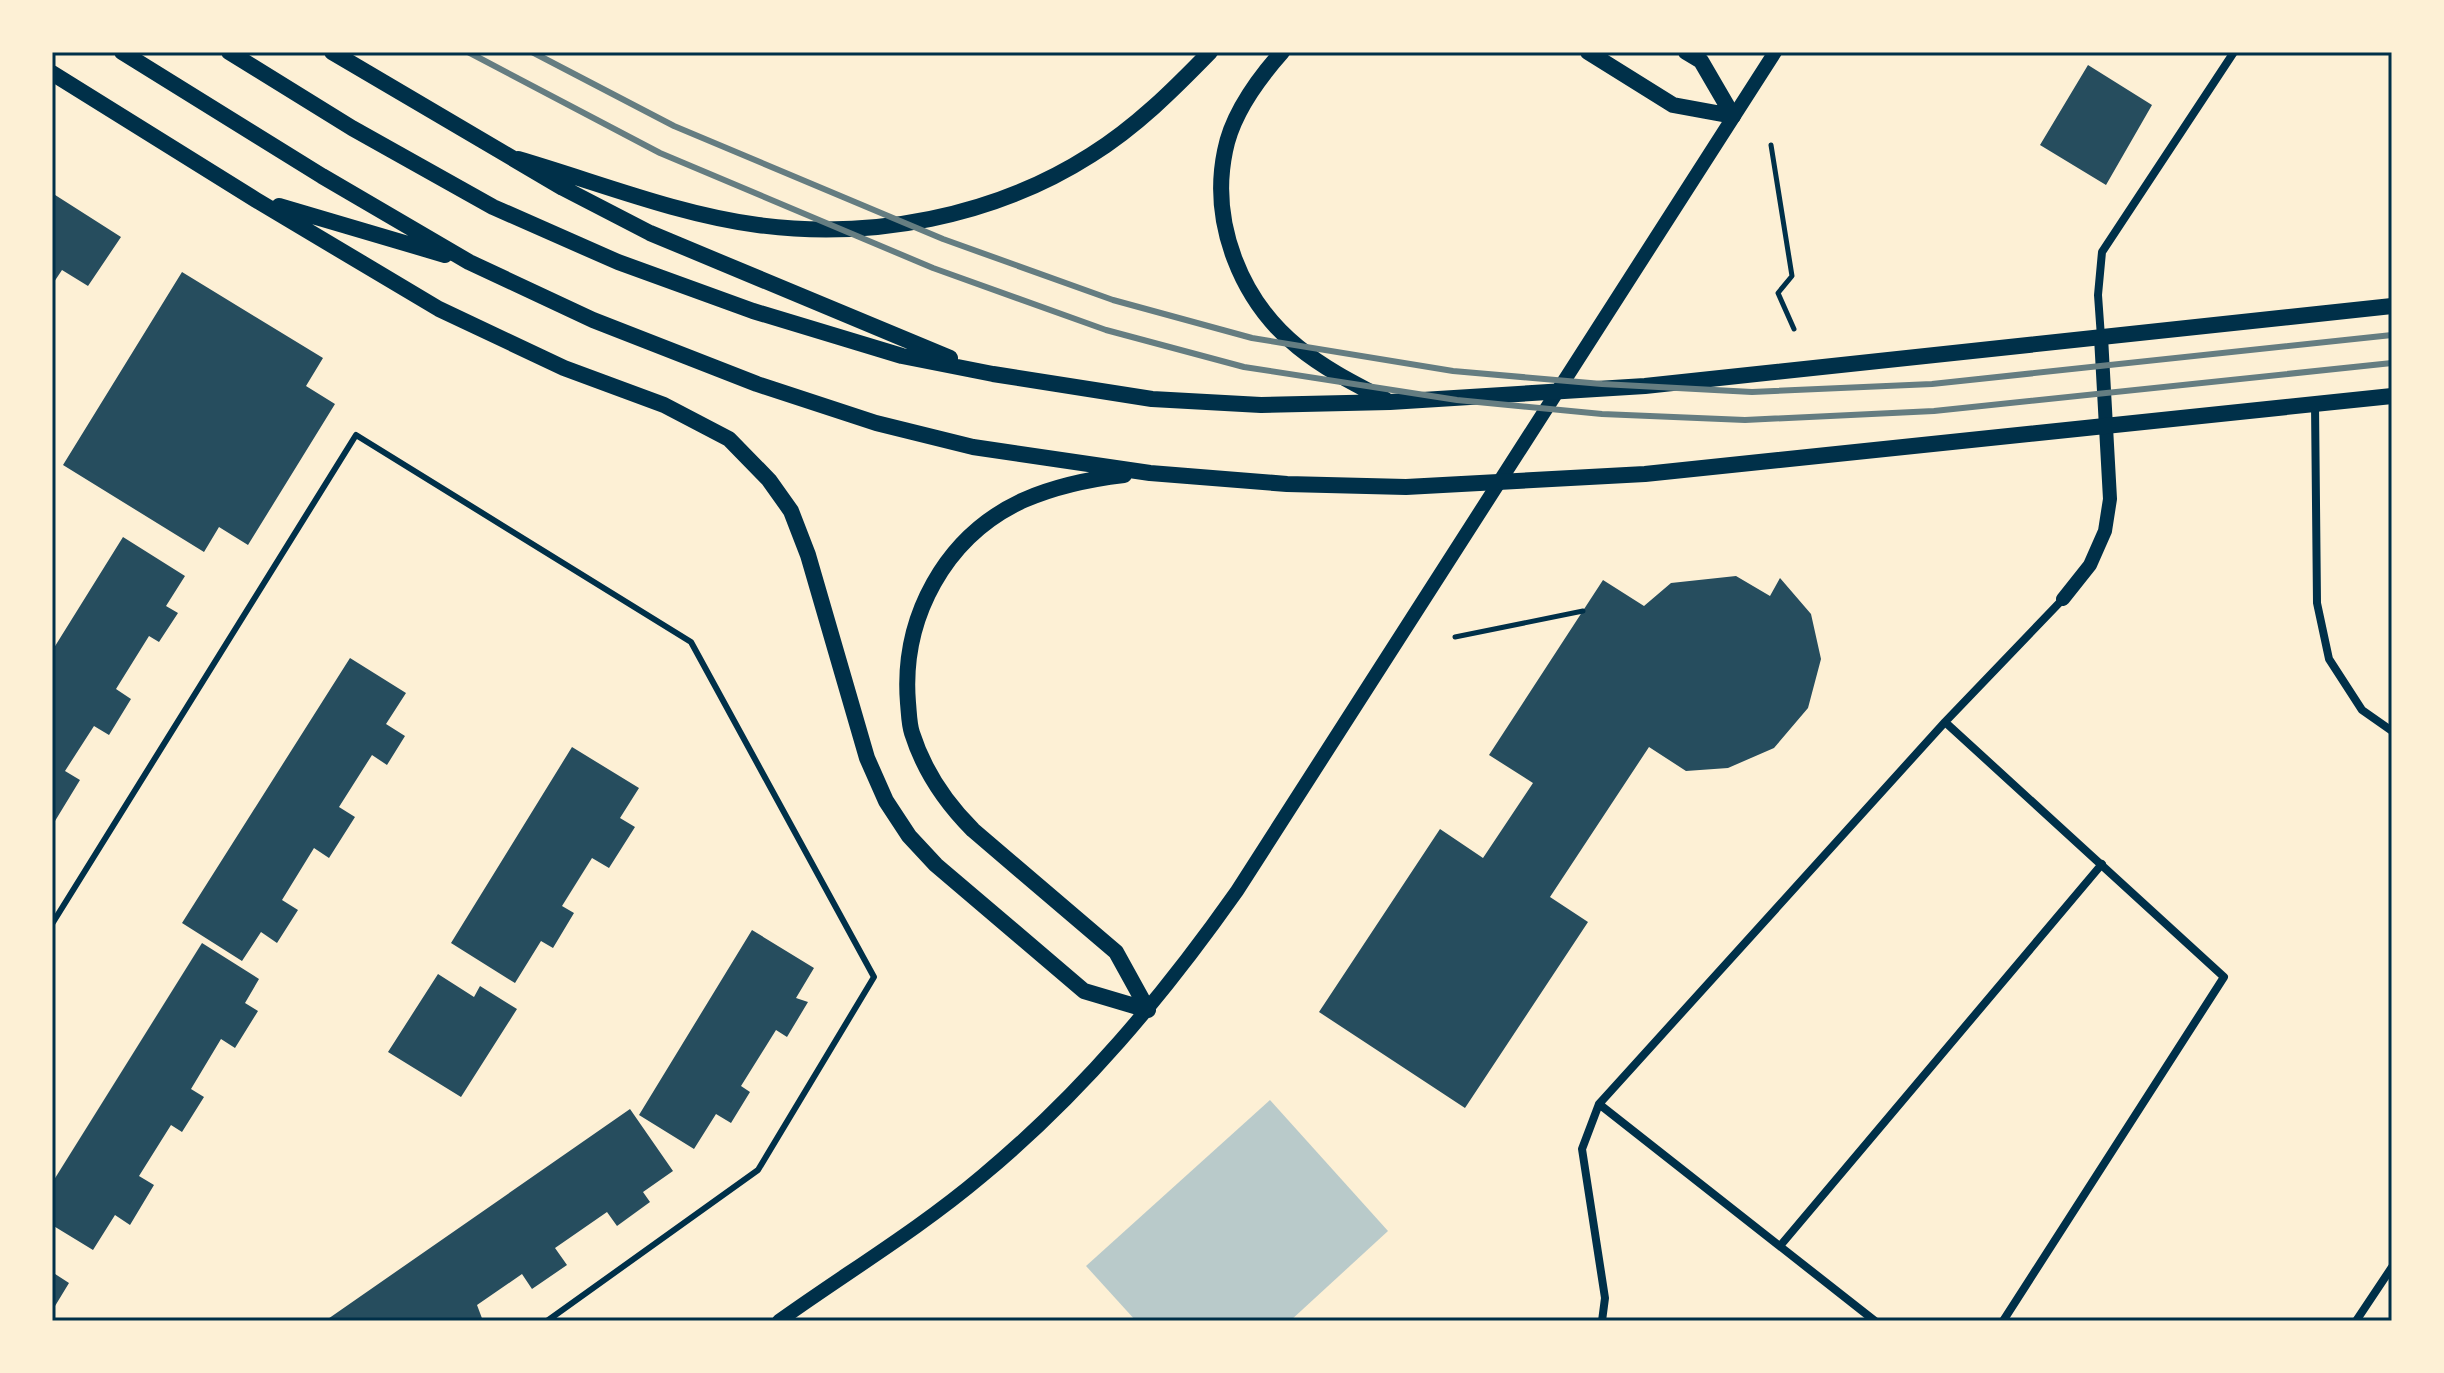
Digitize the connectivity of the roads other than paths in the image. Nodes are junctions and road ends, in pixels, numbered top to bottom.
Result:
1 (122, 52) edge
2 (229, 52) edge
3 (332, 52) edge
4 (1210, 52) edge
5 (1282, 52) edge
6 (1588, 52) edge
7 (1686, 52) edge
8 (1775, 52) edge
9 (2234, 52) edge
10 (52, 73) edge
11 (1733, 116) junction
12 (518, 159) junction
13 (256, 200) junction
14 (469, 262) junction
15 (2392, 306) edge
16 (2101, 337) junction
17 (993, 374) junction
18 (2392, 396) edge
19 (1390, 402) junction
20 (2315, 404) junction
21 (2106, 426) junction
22 (1150, 473) junction
23 (2063, 599) joint
24 (1945, 722) junction
25 (2392, 731) edge
26 (2102, 864) junction
27 (52, 924) edge
28 (1148, 1010) junction
29 (1599, 1104) junction
30 (1780, 1246) junction
31 (2392, 1267) edge
32 (547, 1321) edge
33 (779, 1321) edge
34 (1602, 1321) edge
35 (1875, 1321) edge
36 (2003, 1321) edge
37 (2356, 1321) edge

1 - 14 main road
2 - 17 main road
3 - 12 main road
4 - 12 main road
5 - 19 main road
6 - 11 main road
7 - 11 main road
8 - 11 street
9 - 16 street
10 - 13 main road
11 - 28 street
12 - 17 main road
13 - 14 main road
13 - 28 main road
14 - 22 main road
15 - 16 main road
16 - 19 main road
16 - 21 street
17 - 19 main road
18 - 20 main road
20 - 21 main road
20 - 25 street
21 - 22 main road
21 - 23 street
22 - 28 main road
23 - 24 street
24 - 26 street
24 - 29 street
26 - 30 street
26 - 36 street
27 - 32 lane
28 - 33 street
29 - 30 street
29 - 34 street
30 - 35 street
31 - 37 street

